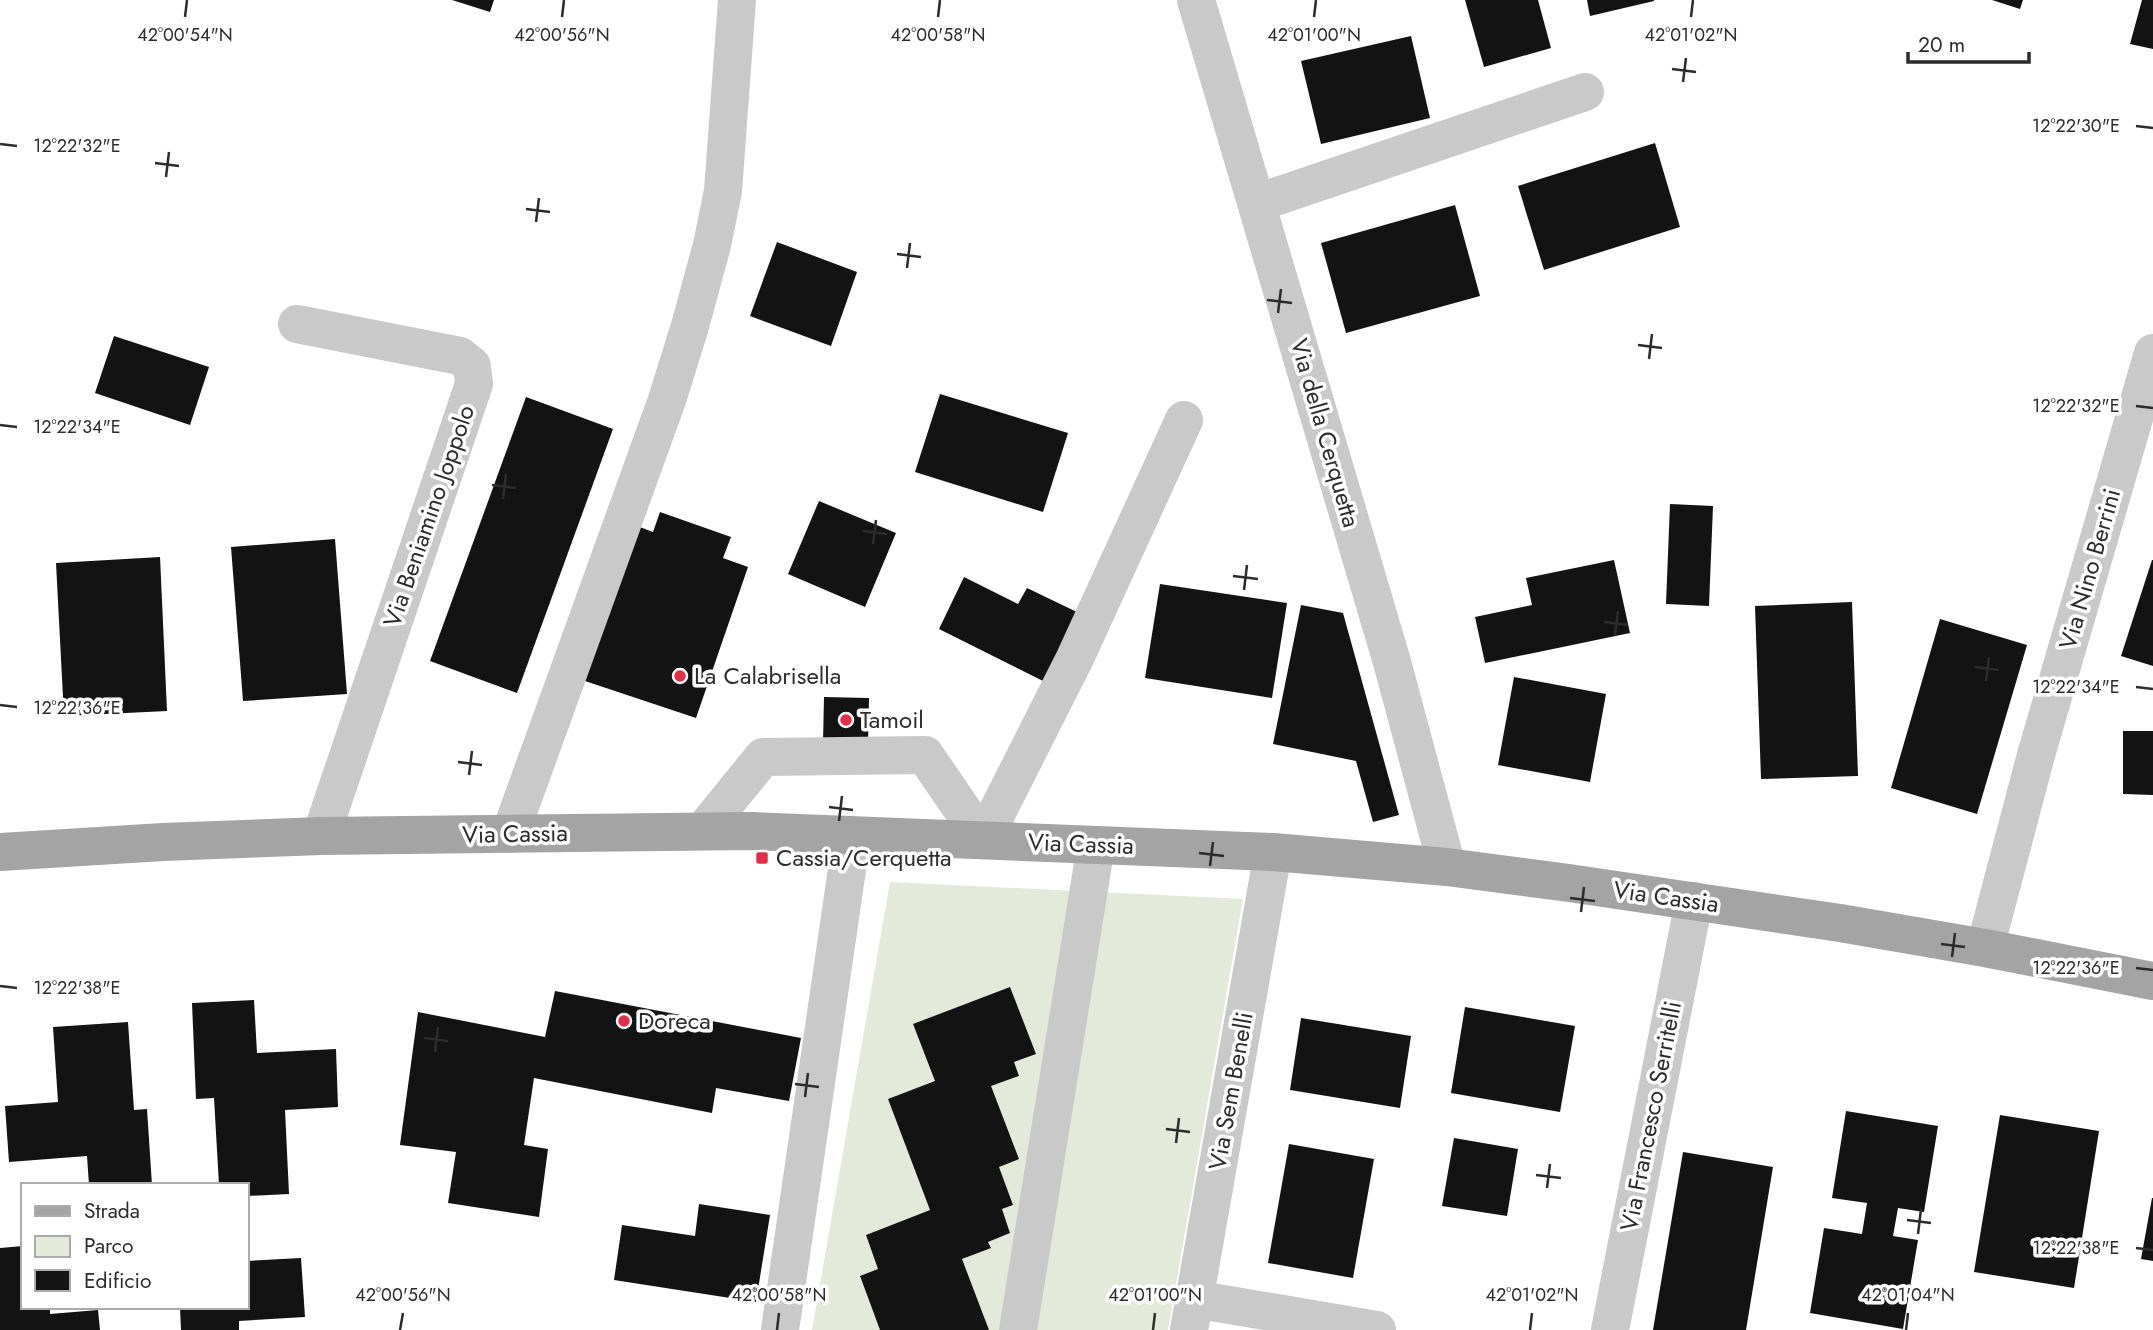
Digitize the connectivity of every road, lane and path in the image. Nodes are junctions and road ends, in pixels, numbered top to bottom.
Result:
1 (737, 0) edge
2 (1196, 0) edge
3 (1584, 92) dead end
4 (1257, 203) junction
5 (297, 324) dead end
6 (2153, 354) edge
7 (1184, 420) dead end
8 (703, 831) junction
9 (510, 834) junction
10 (852, 835) junction
11 (321, 836) junction
12 (983, 840) junction
13 (1096, 845) junction
14 (0, 852) edge
15 (1273, 852) junction
16 (1447, 867) junction
17 (1694, 901) junction
18 (1985, 948) junction
19 (2153, 981) edge
20 (1192, 1314) edge
21 (780, 1330) edge
22 (1018, 1330) edge
23 (1377, 1330) edge
24 (1610, 1330) edge

1 - 9 street
2 - 4 street, Via della Cerquetta
3 - 4 street
4 - 16 street, Via della Cerquetta
5 - 11 street, Via Beniamino Joppolo
6 - 18 street, Via Nino Berrini
7 - 12 street
8 - 9 main road, Via Cassia
8 - 10 main road, Via Cassia
8 - 12 street
9 - 11 main road, Via Cassia
10 - 12 main road, Via Cassia
10 - 21 street
11 - 14 main road, Via Cassia
12 - 13 main road, Via Cassia
13 - 15 main road, Via Cassia
13 - 22 street
15 - 16 main road, Via Cassia
15 - 20 street, Via Sem Benelli
16 - 17 main road, Via Cassia
17 - 18 main road, Via Cassia
17 - 24 street, Via Francesco Serritelli
18 - 19 main road, Via Cassia
20 - 23 street

